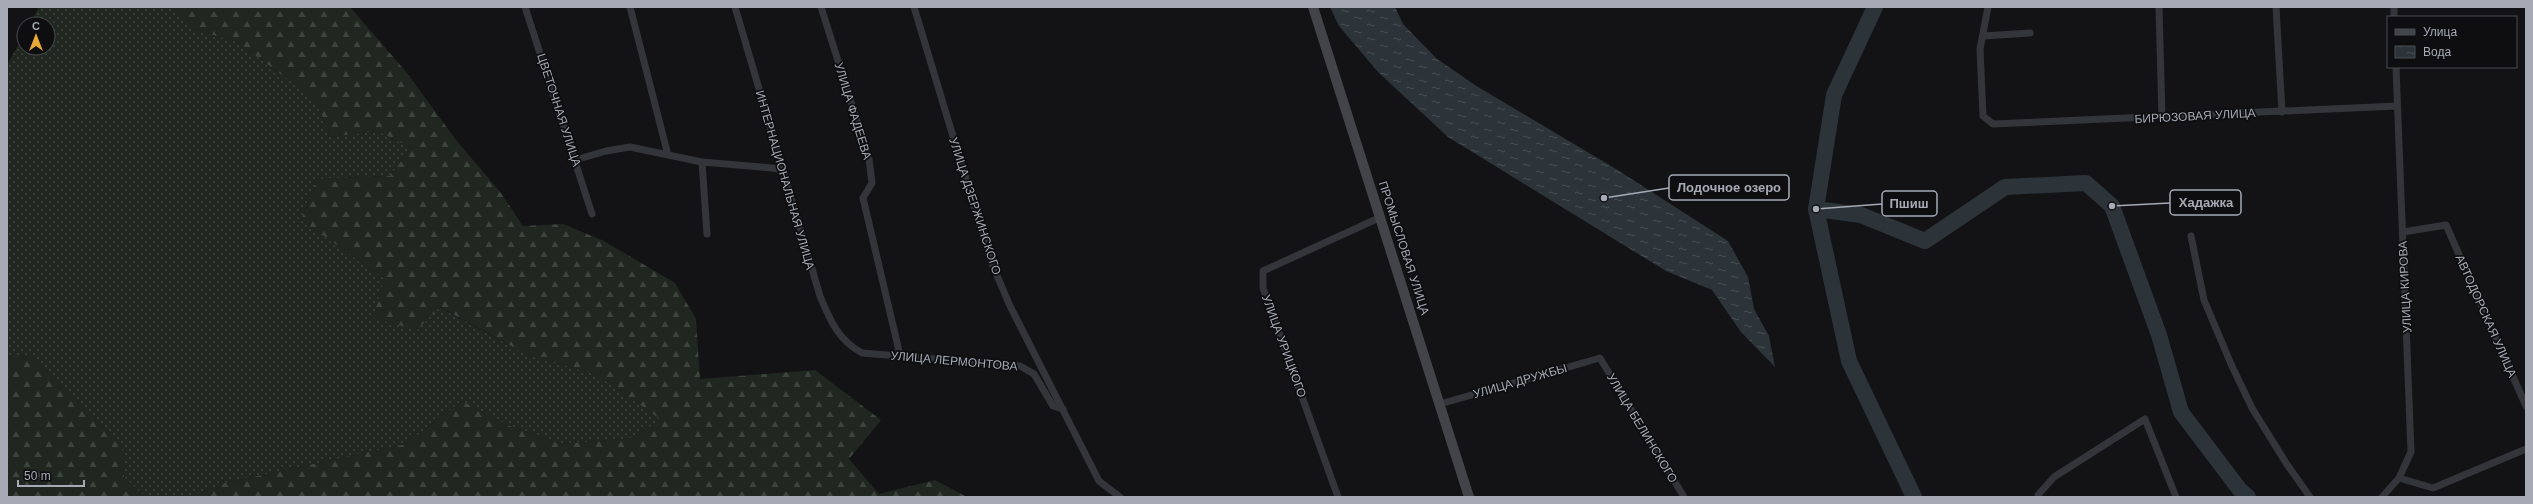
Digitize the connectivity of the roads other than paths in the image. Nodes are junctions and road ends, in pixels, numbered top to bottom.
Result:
1 (526, 7) edge
2 (630, 7) edge
3 (735, 7) edge
4 (821, 7) edge
5 (914, 7) edge
6 (1313, 7) edge
7 (1988, 7) edge
8 (2159, 7) edge
9 (2276, 7) edge
10 (2030, 33) dead end
11 (1983, 36) junction
12 (2396, 68) edge
13 (2397, 106) junction
14 (2282, 112) junction
15 (2162, 118) junction
16 (668, 155) junction
17 (575, 160) junction
18 (702, 162) junction
19 (782, 169) junction
20 (592, 214) dead end
21 (1381, 217) junction
22 (2403, 232) junction
23 (707, 234) dead end
24 (2191, 236) dead end
25 (849, 346) joint
26 (900, 355) junction
27 (1600, 358) joint
28 (1440, 404) junction
29 (2526, 406) edge
30 (1063, 409) junction
31 (2526, 449) edge
32 (2399, 478) junction
33 (1120, 497) edge
34 (1338, 497) edge
35 (1468, 497) edge
36 (1684, 497) edge
37 (2039, 497) edge
38 (2176, 497) edge
39 (2310, 497) edge
40 (2382, 497) edge

1 - 17 street, ЦВЕТОЧНАЯ УЛИЦА
2 - 16 street
3 - 19 street, ИНТЕРНАЦИОНАЛЬНАЯ УЛИЦА
4 - 26 street, УЛИЦА ФАДЕЕВА
5 - 30 street, УЛИЦА ДЗЕРЖИНСКОГО
6 - 21 main road, ПРОМЫСЛОВАЯ УЛИЦА
7 - 11 street
8 - 15 street
9 - 14 street
10 - 11 street
11 - 15 street, БИРЮЗОВАЯ УЛИЦА
12 - 13 street, УЛИЦА КИРОВА
13 - 14 street, БИРЮЗОВАЯ УЛИЦА
13 - 22 street, УЛИЦА КИРОВА
14 - 15 street, БИРЮЗОВАЯ УЛИЦА
16 - 17 street
16 - 18 street
17 - 20 street, ЦВЕТОЧНАЯ УЛИЦА
18 - 19 street
18 - 23 street
19 - 25 street, ИНТЕРНАЦИОНАЛЬНАЯ УЛИЦА
21 - 28 main road, ПРОМЫСЛОВАЯ УЛИЦА
21 - 34 street, УЛИЦА УРИЦКОГО
22 - 29 street, АВТОДОРСКАЯ УЛИЦА
22 - 32 street, УЛИЦА КИРОВА
24 - 39 street
25 - 26 street, УЛИЦА ЛЕРМОНТОВА
26 - 30 street, УЛИЦА ЛЕРМОНТОВА
27 - 28 street, УЛИЦА ДРУЖБЫ
27 - 36 street, УЛИЦА БЕЛИНСКОГО
28 - 35 main road, ПРОМЫСЛОВАЯ УЛИЦА
30 - 33 street, УЛИЦА ДЗЕРЖИНСКОГО
31 - 32 street
32 - 40 street, УЛИЦА КИРОВА
37 - 38 street

